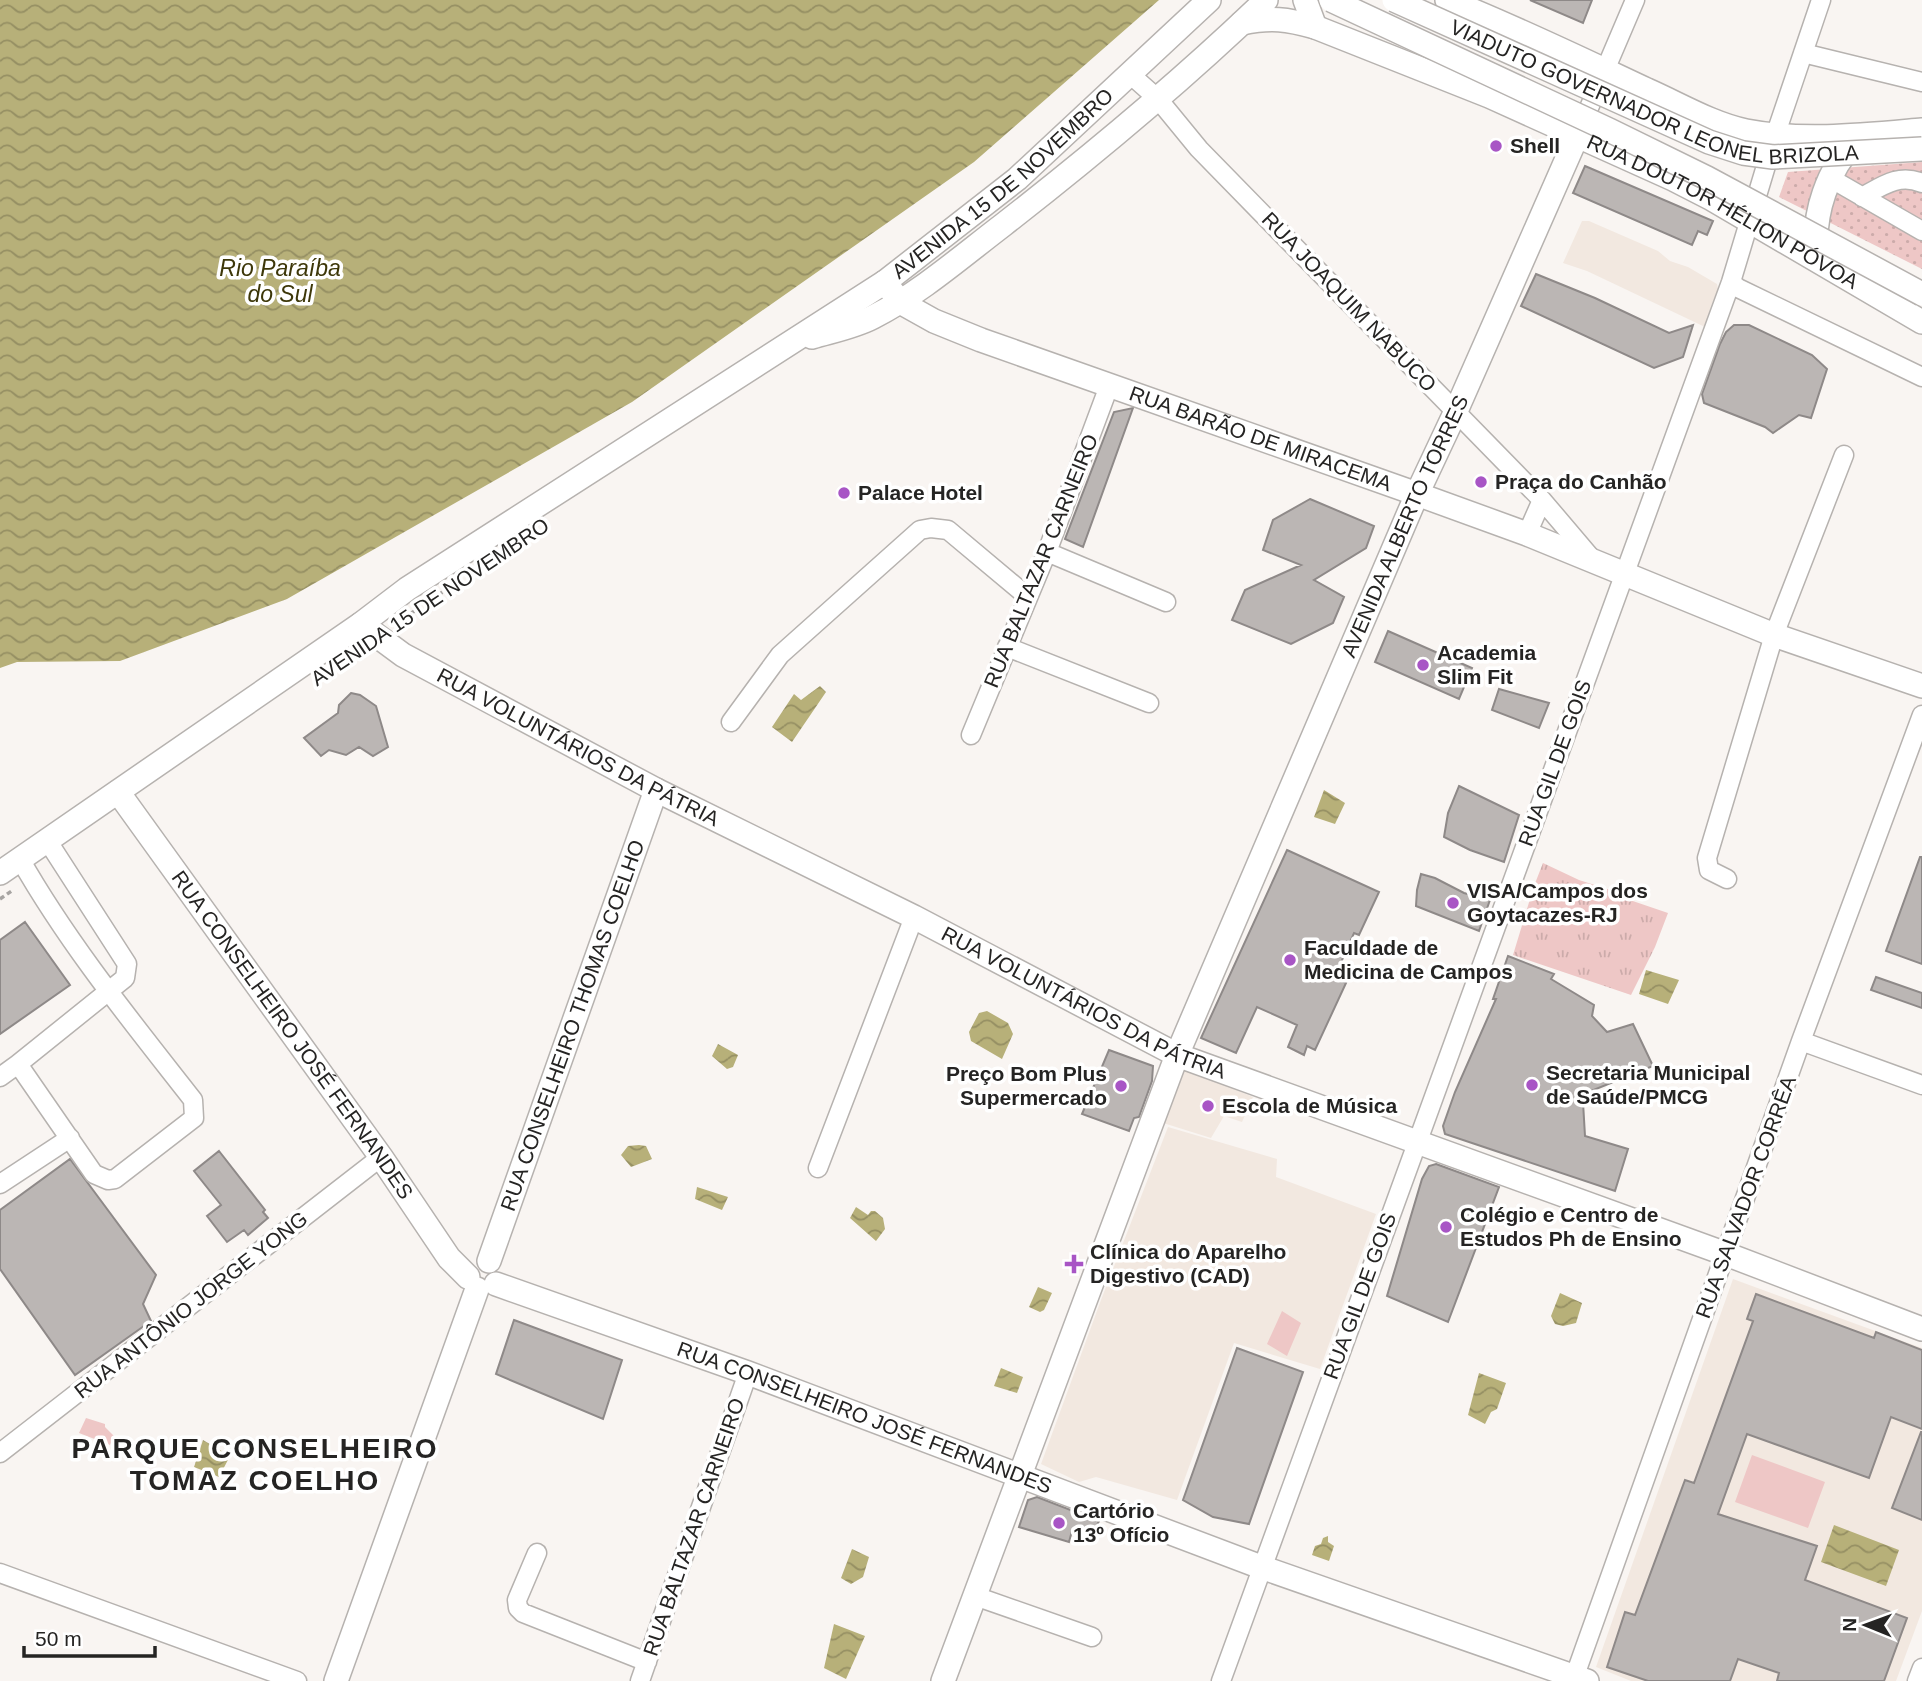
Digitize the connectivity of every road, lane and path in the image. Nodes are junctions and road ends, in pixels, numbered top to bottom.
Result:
1 (1209, 0) edge
2 (1266, 0) edge
3 (1305, 0) edge
4 (1331, 0) edge
5 (1394, 0) edge
6 (1635, 0) edge
7 (1821, 0) edge
8 (1454, 3) edge
9 (1242, 23) junction
10 (1315, 27) junction
11 (1524, 31) junction
12 (1803, 54) junction
13 (1605, 70) junction
14 (1426, 72) junction
15 (1131, 75) junction
16 (1922, 82) edge
17 (1489, 96) junction
18 (1158, 99) junction
19 (1922, 130) edge
20 (1775, 135) junction
21 (1865, 135) junction
22 (1577, 136) junction
23 (1922, 149) edge
24 (1830, 178) junction
25 (1922, 183) edge
26 (1862, 197) junction
27 (1750, 221) junction
28 (1922, 231) edge
29 (1818, 263) junction
30 (885, 282) junction
31 (1731, 282) junction
32 (1922, 294) edge
33 (900, 302) junction
34 (1922, 323) edge
35 (782, 346) junction
36 (1922, 377) edge
37 (1109, 386) junction
38 (1456, 411) junction
39 (1844, 455) dead end
40 (1417, 494) junction
41 (1542, 500) junction
42 (1527, 534) junction
43 (1047, 552) junction
44 (1595, 562) junction
45 (1624, 574) junction
46 (456, 584) dead end
47 (1028, 597) junction
48 (1166, 603) dead end
49 (369, 630) junction
50 (1774, 635) junction
51 (1007, 647) junction
52 (1922, 686) edge
53 (1149, 703) dead end
54 (1922, 715) edge
55 (730, 722) dead end
56 (971, 735) dead end
57 (656, 790) junction
58 (118, 792) junction
59 (47, 840) junction
60 (26, 868) junction
61 (0, 873) edge
62 (1727, 880) dead end
63 (0, 899) edge
64 (914, 917) junction
65 (109, 993) junction
66 (1801, 1041) junction
67 (1177, 1055) junction
68 (18, 1064) junction
69 (0, 1077) edge
70 (1922, 1085) edge
71 (70, 1138) junction
72 (1416, 1143) junction
73 (381, 1157) junction
74 (818, 1168) dead end
75 (0, 1184) edge
76 (1726, 1254) junction
77 (480, 1283) junction
78 (1922, 1329) edge
79 (748, 1373) junction
80 (0, 1452) edge
81 (1019, 1475) junction
82 (537, 1553) dead end
83 (1261, 1567) junction
84 (2, 1576) edge
85 (975, 1596) junction
86 (1092, 1637) dead end
87 (647, 1662) junction
88 (1922, 1668) edge
89 (1578, 1680) edge
90 (297, 1681) edge
91 (336, 1681) edge
92 (640, 1681) edge
93 (943, 1681) edge
94 (1221, 1681) edge
95 (1917, 1681) edge

1 - 15 main road, AVENIDA 15 DE NOVEMBRO
2 - 9 main road, AVENIDA 15 DE NOVEMBRO
3 - 10 main road
4 - 32 main road, VIADUTO GOVERNADOR LEONEL BRIZOLA, bridge
5 - 23 main road, VIADUTO GOVERNADOR LEONEL BRIZOLA, bridge
6 - 13 street, AVENIDA ALBERTO TORRES
7 - 12 street, RUA GIL DE GOIS
8 - 11 main road
8 - 14 main road
9 - 10 main road, RUA DOUTOR HÉLION PÓVOA
9 - 18 main road, AVENIDA 15 DE NOVEMBRO
10 - 14 main road, RUA DOUTOR HÉLION PÓVOA
11 - 13 main road
11 - 17 main road
12 - 16 street
12 - 20 street, RUA GIL DE GOIS
13 - 20 main road
13 - 22 street, AVENIDA ALBERTO TORRES
14 - 17 main road, RUA DOUTOR HÉLION PÓVOA
15 - 18 street, RUA JOAQUIM NABUCO
15 - 30 main road, AVENIDA 15 DE NOVEMBRO
17 - 22 main road, RUA DOUTOR HÉLION PÓVOA
18 - 33 main road, AVENIDA 15 DE NOVEMBRO
18 - 38 street, RUA JOAQUIM NABUCO
19 - 21 main road
20 - 21 main road
20 - 27 street, RUA GIL DE GOIS
21 - 24 main road
22 - 27 main road, RUA DOUTOR HÉLION PÓVOA
22 - 38 main road, AVENIDA ALBERTO TORRES
24 - 26 street
24 - 29 main road
25 - 26 street
26 - 28 street
27 - 29 main road, RUA DOUTOR HÉLION PÓVOA
27 - 31 street, RUA GIL DE GOIS
29 - 34 main road, RUA DOUTOR HÉLION PÓVOA
30 - 33 main road, RUA BARÃO DE MIRACEMA
30 - 35 main road, AVENIDA 15 DE NOVEMBRO
31 - 36 street
31 - 45 street, RUA GIL DE GOIS
33 - 35 main road, AVENIDA 15 DE NOVEMBRO
33 - 37 main road, RUA BARÃO DE MIRACEMA
35 - 49 main road, AVENIDA 15 DE NOVEMBRO
37 - 40 main road, RUA BARÃO DE MIRACEMA
37 - 43 street, RUA BALTAZAR CARNEIRO
38 - 40 main road, AVENIDA ALBERTO TORRES
38 - 41 street, RUA JOAQUIM NABUCO
39 - 50 street
40 - 42 main road, RUA BARÃO DE MIRACEMA
40 - 67 main road, AVENIDA ALBERTO TORRES
41 - 42 street
41 - 44 street, RUA JOAQUIM NABUCO
42 - 44 main road, RUA BARÃO DE MIRACEMA
43 - 47 street, RUA BALTAZAR CARNEIRO
43 - 48 street
44 - 45 main road, RUA BARÃO DE MIRACEMA
45 - 50 main road, RUA BARÃO DE MIRACEMA
45 - 72 street, RUA GIL DE GOIS
46 - 49 path, AVENIDA 15 DE NOVEMBRO
47 - 51 street, RUA BALTAZAR CARNEIRO
47 - 55 street
49 - 57 main road, RUA VOLUNTÁRIOS DA PÁTRIA
49 - 58 main road, AVENIDA 15 DE NOVEMBRO
50 - 52 main road, RUA BARÃO DE MIRACEMA
50 - 62 street
51 - 53 street
51 - 56 street, RUA BALTAZAR CARNEIRO
54 - 66 street, RUA SALVADOR CORRÊA
57 - 64 main road, RUA VOLUNTÁRIOS DA PÁTRIA
57 - 77 main road, RUA CONSELHEIRO THOMAS COELHO
58 - 59 main road, AVENIDA 15 DE NOVEMBRO
58 - 73 main road, RUA CONSELHEIRO JOSÉ FERNANDES
59 - 60 main road, AVENIDA 15 DE NOVEMBRO
59 - 65 street
60 - 61 main road, AVENIDA 15 DE NOVEMBRO
60 - 63 path
60 - 65 street
64 - 67 main road, RUA VOLUNTÁRIOS DA PÁTRIA
64 - 74 street
65 - 68 street
65 - 71 street
66 - 70 street
66 - 76 street, RUA SALVADOR CORRÊA
67 - 72 main road, RUA VOLUNTÁRIOS DA PÁTRIA
67 - 81 main road, AVENIDA ALBERTO TORRES
68 - 69 street
68 - 71 street
71 - 75 street
72 - 76 main road, RUA VOLUNTÁRIOS DA PÁTRIA
72 - 83 street, RUA GIL DE GOIS
73 - 77 main road, RUA CONSELHEIRO JOSÉ FERNANDES
73 - 80 street, RUA ANTÔNIO JORGE YONG
76 - 78 main road, RUA VOLUNTÁRIOS DA PÁTRIA
76 - 89 street, RUA SALVADOR CORRÊA
77 - 79 main road, RUA CONSELHEIRO JOSÉ FERNANDES
77 - 91 main road
79 - 81 main road, RUA CONSELHEIRO JOSÉ FERNANDES
79 - 87 street, RUA BALTAZAR CARNEIRO
81 - 83 main road, RUA CONSELHEIRO JOSÉ FERNANDES
81 - 85 main road, AVENIDA ALBERTO TORRES
82 - 87 street
83 - 89 main road, RUA CONSELHEIRO JOSÉ FERNANDES
83 - 94 street, RUA GIL DE GOIS
84 - 90 street
85 - 86 street
85 - 93 main road, AVENIDA ALBERTO TORRES
87 - 92 street, RUA BALTAZAR CARNEIRO
88 - 95 street

